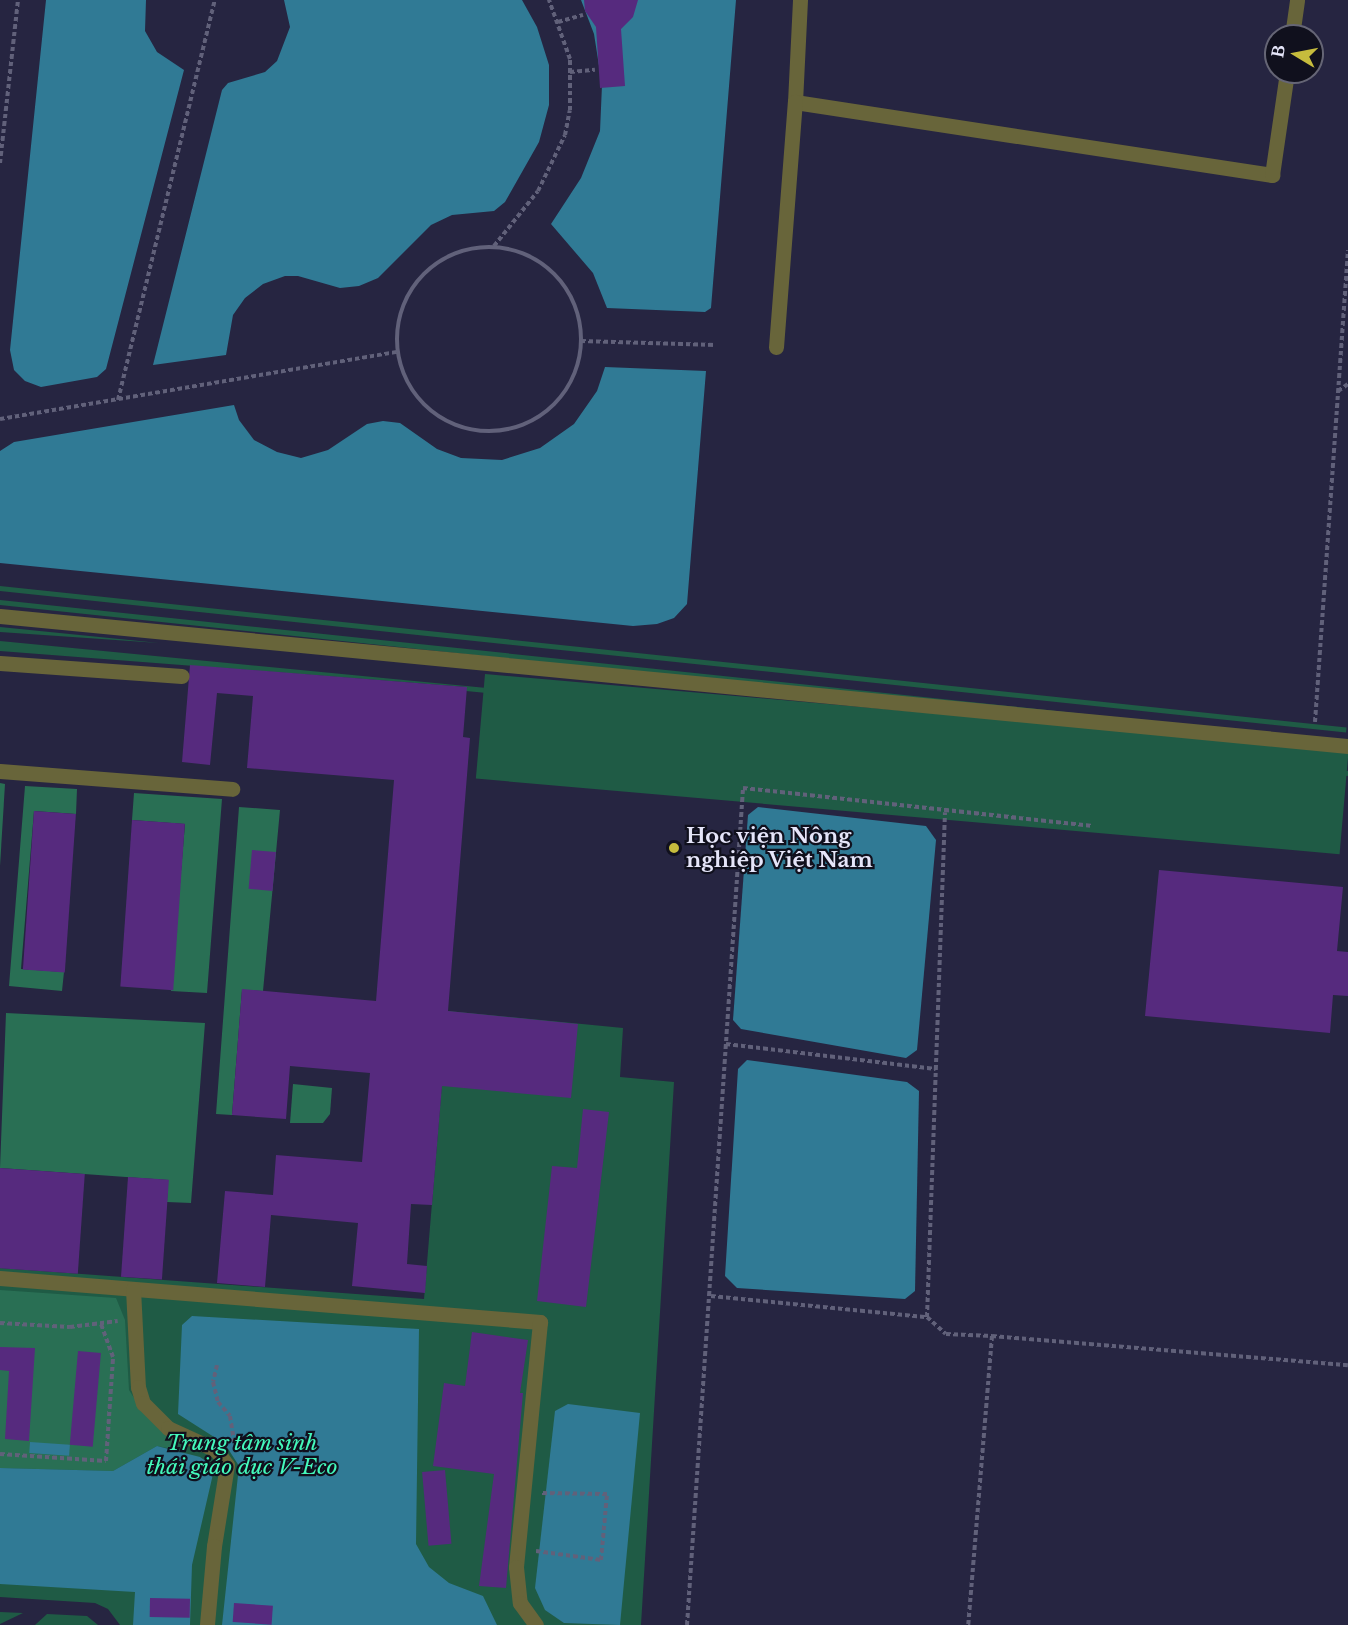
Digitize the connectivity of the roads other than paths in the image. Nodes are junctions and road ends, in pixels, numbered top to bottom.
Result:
1 (800, 0) edge
2 (1297, 0) edge
3 (1294, 24) edge
4 (1285, 84) edge
5 (795, 102) junction
6 (776, 346) dead end
7 (0, 616) edge
8 (0, 663) edge
9 (182, 676) dead end
10 (1348, 746) edge
11 (0, 771) edge
12 (232, 789) dead end
13 (0, 1278) edge
14 (134, 1289) junction
15 (207, 1625) edge
16 (536, 1625) edge

1 - 5 street
2 - 3 street
4 - 5 street
5 - 6 street
7 - 10 street
8 - 9 street
11 - 12 street
13 - 14 street
14 - 15 street
14 - 16 street

